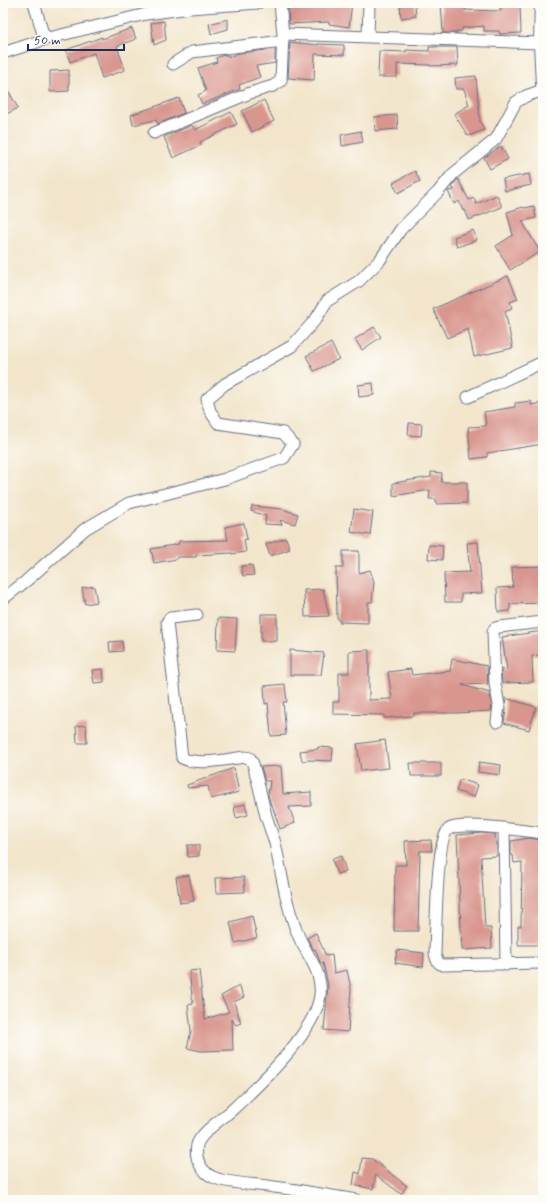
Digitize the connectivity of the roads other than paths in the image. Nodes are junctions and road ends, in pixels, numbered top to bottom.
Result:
1 (34, 3) edge
2 (258, 3) edge
3 (280, 3) edge
4 (368, 3) edge
5 (542, 3) edge
6 (368, 37) junction
7 (49, 38) junction
8 (283, 38) junction
9 (541, 43) junction
10 (3, 53) edge
11 (173, 64) dead end
12 (543, 84) edge
13 (543, 90) edge
14 (154, 133) dead end
15 (543, 362) edge
16 (468, 397) dead end
17 (3, 599) edge
18 (197, 615) dead end
19 (543, 622) edge
20 (497, 722) dead end
21 (504, 828) junction
22 (543, 833) edge
23 (543, 964) edge
24 (506, 965) junction
25 (357, 1200) edge

1 - 7 street
2 - 7 street
3 - 8 street
4 - 6 street
5 - 9 street
6 - 8 street
6 - 9 street
7 - 10 street
8 - 11 street
8 - 14 street
9 - 12 street
13 - 17 street
15 - 16 street
18 - 25 street
19 - 20 street
21 - 22 street
21 - 24 street
21 - 24 street
23 - 24 street

